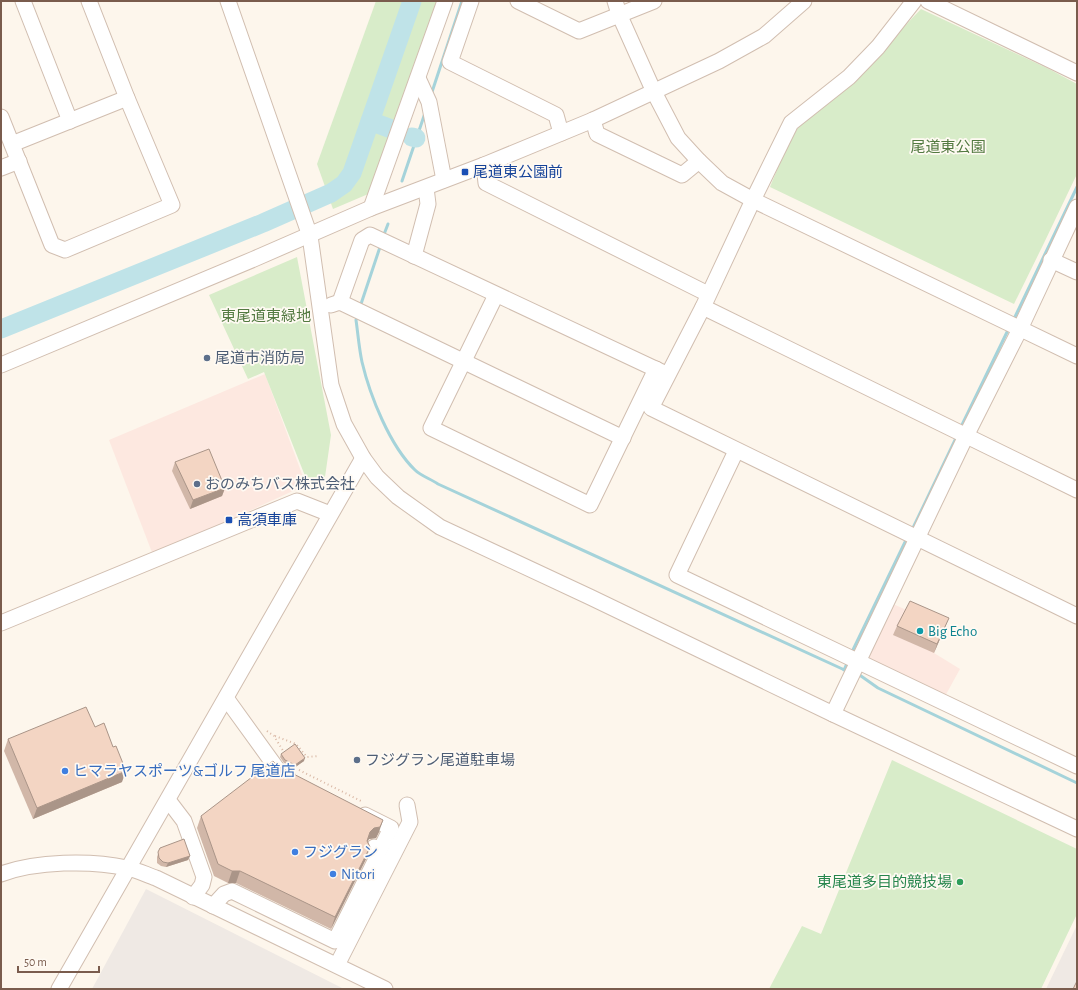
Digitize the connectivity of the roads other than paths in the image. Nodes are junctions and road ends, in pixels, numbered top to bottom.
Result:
1 (23, 1) edge
2 (89, 1) edge
3 (228, 1) edge
4 (445, 1) edge
5 (471, 1) edge
6 (518, 1) edge
7 (654, 1) edge
8 (804, 1) edge
9 (914, 1) edge
10 (928, 1) edge
11 (617, 7) edge
12 (1077, 73) edge
13 (418, 78) junction
14 (654, 92) junction
15 (127, 98) junction
16 (1, 117) edge
17 (593, 120) junction
18 (70, 121) junction
19 (561, 133) junction
20 (12, 144) junction
21 (19, 161) junction
22 (698, 161) junction
23 (484, 165) junction
24 (1, 168) edge
25 (444, 180) junction
26 (426, 188) junction
27 (753, 200) junction
28 (1077, 207) edge
29 (372, 208) junction
30 (308, 229) junction
31 (414, 256) junction
32 (1051, 260) junction
33 (1077, 272) edge
34 (496, 294) junction
35 (705, 301) junction
36 (340, 302) junction
37 (320, 308) junction
38 (1014, 326) junction
39 (1077, 356) edge
40 (464, 362) junction
41 (1, 365) edge
42 (662, 372) junction
43 (961, 434) junction
44 (623, 438) junction
45 (736, 451) junction
46 (362, 458) junction
47 (1077, 490) edge
48 (330, 514) junction
49 (912, 536) junction
50 (1077, 616) edge
51 (1, 623) edge
52 (853, 665) junction
53 (226, 698) junction
54 (833, 714) junction
55 (1077, 766) edge
56 (299, 776) edge
57 (168, 800) junction
58 (407, 805) dead end
59 (359, 806) edge
60 (1077, 828) edge
61 (129, 868) junction
62 (1, 874) edge
63 (193, 897) junction
64 (213, 906) junction
65 (337, 965) junction
66 (59, 989) edge
67 (385, 989) edge

1 - 18 street
2 - 15 street
3 - 30 street
4 - 13 street
5 - 19 street
6 - 11 street
7 - 11 street
8 - 14 street
9 - 27 street
10 - 12 street
11 - 14 street
13 - 25 street
13 - 29 street
14 - 17 street
14 - 22 street
15 - 18 street
15 - 21 street
16 - 20 street
17 - 19 street
17 - 22 street
18 - 20 street
19 - 23 street
20 - 21 street
21 - 24 street
22 - 27 street
23 - 25 street
23 - 35 street
25 - 26 street
26 - 29 street
26 - 31 street
27 - 35 street
27 - 38 street
28 - 32 street
29 - 30 street
30 - 37 street
30 - 41 street
31 - 34 street
31 - 36 street
32 - 33 street
32 - 38 street
34 - 40 street
34 - 42 street
35 - 42 street
35 - 43 street
36 - 37 street
36 - 40 street
37 - 46 street
38 - 39 street
38 - 43 street
40 - 44 street
40 - 44 street
42 - 44 street
42 - 45 street
43 - 47 street
43 - 49 street
45 - 49 street
45 - 52 street
46 - 48 street
46 - 54 street
48 - 51 street
48 - 53 street
49 - 50 street
49 - 52 street
52 - 54 street
52 - 55 street
53 - 56 street
53 - 57 street
54 - 60 street
57 - 61 street
57 - 63 street
58 - 65 street
59 - 64 street
61 - 62 street
61 - 63 street
61 - 66 street
63 - 64 street
64 - 65 street
65 - 67 street

